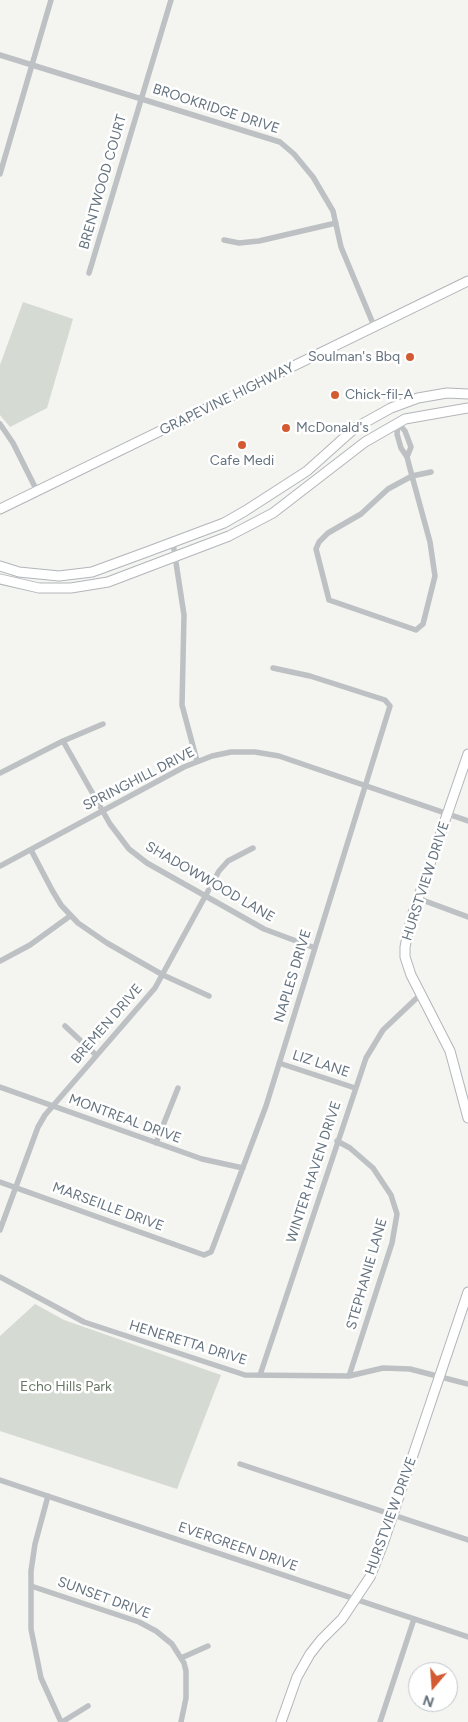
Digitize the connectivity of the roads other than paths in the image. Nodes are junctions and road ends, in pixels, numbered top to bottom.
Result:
1 (51, 0) edge
2 (171, 0) edge
3 (0, 55) edge
4 (32, 65) junction
5 (140, 98) junction
6 (0, 174) edge
7 (336, 223) junction
8 (224, 240) dead end
9 (89, 273) dead end
10 (468, 281) edge
11 (374, 326) junction
12 (468, 394) edge
13 (390, 408) junction
14 (468, 408) edge
15 (398, 423) junction
16 (0, 424) edge
17 (407, 457) junction
18 (431, 472) dead end
19 (412, 476) junction
20 (37, 491) junction
21 (0, 509) edge
22 (173, 542) junction
23 (176, 556) junction
24 (0, 566) edge
25 (0, 579) edge
26 (272, 668) dead end
27 (103, 724) dead end
28 (63, 741) junction
29 (468, 754) edge
30 (197, 761) junction
31 (0, 773) edge
32 (366, 786) junction
33 (103, 811) junction
34 (448, 814) junction
35 (468, 821) edge
36 (253, 848) dead end
37 (31, 850) junction
38 (0, 866) edge
39 (204, 896) junction
40 (417, 898) junction
41 (70, 916) junction
42 (468, 917) edge
43 (315, 948) junction
44 (0, 961) edge
45 (163, 975) junction
46 (422, 993) junction
47 (209, 996) dead end
48 (65, 1026) dead end
49 (96, 1055) junction
50 (279, 1063) junction
51 (0, 1087) edge
52 (178, 1088) dead end
53 (355, 1088) junction
54 (466, 1104) edge
55 (52, 1106) junction
56 (468, 1118) edge
57 (337, 1141) junction
58 (156, 1143) junction
59 (243, 1168) junction
60 (0, 1182) edge
61 (16, 1187) junction
62 (0, 1230) edge
63 (208, 1254) joint
64 (0, 1277) edge
65 (468, 1292) edge
66 (260, 1375) junction
67 (440, 1375) junction
68 (349, 1376) junction
69 (468, 1384) edge
70 (240, 1464) dead end
71 (0, 1480) edge
72 (48, 1496) junction
73 (393, 1516) junction
74 (468, 1540) edge
75 (31, 1586) junction
76 (356, 1600) junction
77 (414, 1619) junction
78 (468, 1637) edge
79 (208, 1646) dead end
80 (181, 1658) junction
81 (88, 1706) dead end
82 (61, 1722) edge
83 (181, 1722) edge
84 (281, 1722) edge
85 (380, 1722) edge

1 - 4 street
2 - 5 street, BRENTWOOD COURT
3 - 4 street, BROOKRIDGE DRIVE
4 - 5 street, BROOKRIDGE DRIVE
4 - 6 street
5 - 7 street, BROOKRIDGE DRIVE
5 - 9 street, BRENTWOOD COURT
7 - 8 street
7 - 11 street, BROOKRIDGE DRIVE
10 - 11 main road, GRAPEVINE HIGHWAY
11 - 20 main road, GRAPEVINE HIGHWAY
12 - 13 main road
13 - 15 main road
13 - 22 main road
14 - 15 main road
15 - 17 street
15 - 17 street
15 - 23 main road
16 - 20 street
17 - 19 street
18 - 19 street
19 - 19 street
20 - 21 main road, GRAPEVINE HIGHWAY
22 - 23 street
22 - 24 main road
23 - 25 main road
23 - 30 street
26 - 32 street, NAPLES DRIVE
27 - 28 street
28 - 31 street
28 - 33 street, SHADOWWOOD LANE
29 - 34 main road, HURSTVIEW DRIVE
30 - 32 street, SPRINGHILL DRIVE
30 - 33 street, SPRINGHILL DRIVE
32 - 34 street, SPRINGHILL DRIVE
32 - 43 street, NAPLES DRIVE
33 - 37 street, SPRINGHILL DRIVE
33 - 39 street, SHADOWWOOD LANE
34 - 35 street, SPRINGHILL DRIVE
34 - 40 main road, HURSTVIEW DRIVE
36 - 39 street, BREMEN DRIVE
37 - 38 street, SPRINGHILL DRIVE
37 - 41 street
39 - 43 street, SHADOWWOOD LANE
39 - 45 street, BREMEN DRIVE
40 - 42 street
40 - 46 main road, HURSTVIEW DRIVE
41 - 44 street
41 - 45 street
43 - 50 street, NAPLES DRIVE
45 - 47 street
45 - 49 street, BREMEN DRIVE
46 - 53 street, WINTER HAVEN DRIVE
46 - 54 main road, HURSTVIEW DRIVE
48 - 49 street
49 - 55 street, BREMEN DRIVE
50 - 53 street, LIZ LANE
50 - 59 street, NAPLES DRIVE
51 - 55 street, MONTREAL DRIVE
52 - 58 street
53 - 57 street, WINTER HAVEN DRIVE
54 - 56 main road, HURSTVIEW DRIVE
55 - 58 street, MONTREAL DRIVE
55 - 61 street, BREMEN DRIVE
57 - 66 street, WINTER HAVEN DRIVE
57 - 68 street, STEPHANIE LANE
58 - 59 street, MONTREAL DRIVE
59 - 63 street, NAPLES DRIVE
60 - 61 street, MARSEILLE DRIVE
61 - 62 street, BREMEN DRIVE
61 - 63 street, MARSEILLE DRIVE
64 - 66 street, HENERETTA DRIVE
65 - 67 main road, HURSTVIEW DRIVE
66 - 68 street, HENERETTA DRIVE
67 - 68 street, HENERETTA DRIVE
67 - 69 street, HENERETTA DRIVE
67 - 73 main road, HURSTVIEW DRIVE
70 - 73 street
71 - 72 street, EVERGREEN DRIVE
72 - 75 street
72 - 76 street, EVERGREEN DRIVE
73 - 74 street
73 - 76 main road, HURSTVIEW DRIVE
75 - 80 street, SUNSET DRIVE
75 - 82 street
76 - 77 street, EVERGREEN DRIVE
76 - 84 main road, HURSTVIEW DRIVE
77 - 78 street, EVERGREEN DRIVE
77 - 85 street
79 - 80 street
80 - 83 street, SUNSET DRIVE
81 - 82 street

